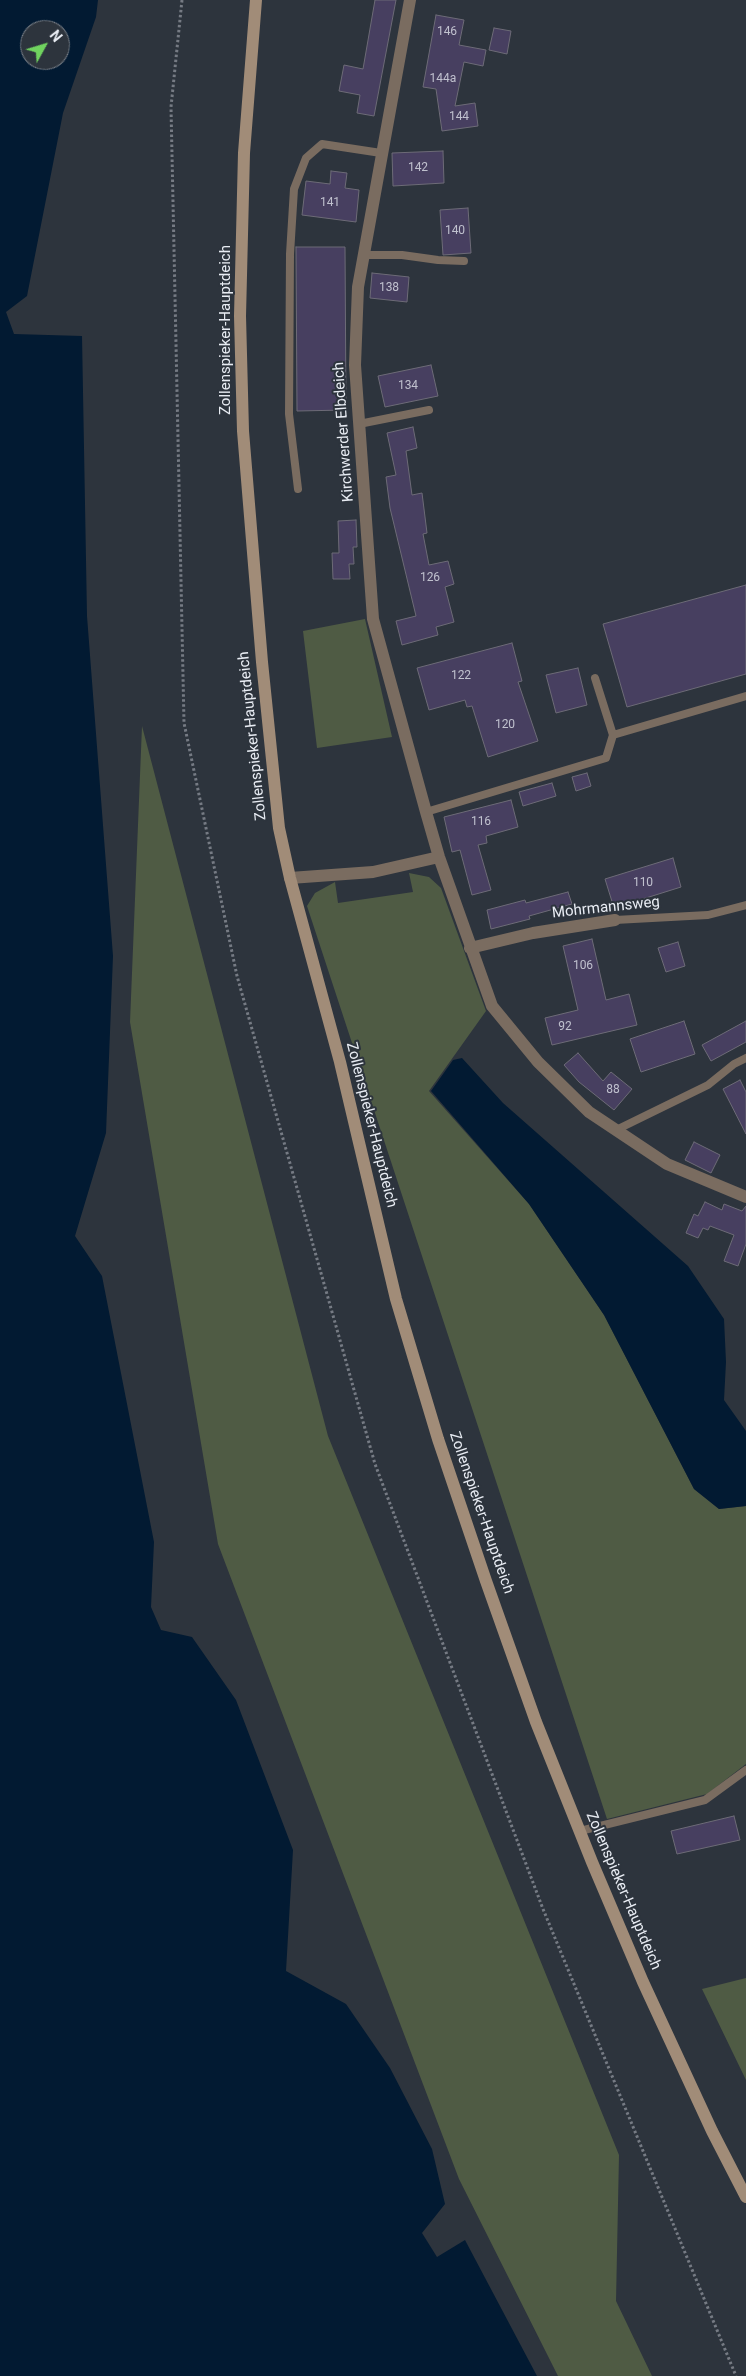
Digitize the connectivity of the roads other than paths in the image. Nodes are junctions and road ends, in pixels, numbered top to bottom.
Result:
1 (256, 0) edge
2 (410, 0) edge
3 (381, 153) junction
4 (363, 255) junction
5 (464, 260) dead end
6 (430, 410) dead end
7 (359, 424) junction
8 (298, 489) dead end
9 (594, 678) dead end
10 (746, 696) edge
11 (613, 734) junction
12 (426, 812) junction
13 (439, 857) junction
14 (290, 878) junction
15 (746, 905) edge
16 (614, 920) joint
17 (470, 948) junction
18 (746, 1058) edge
19 (616, 1130) junction
20 (746, 1197) edge
21 (746, 1770) edge
22 (580, 1831) junction
23 (746, 2197) edge

1 - 14 street, Zollenspieker-Hauptdeich
2 - 3 street, Kirchwerder Elbdeich
3 - 4 street, Kirchwerder Elbdeich
3 - 8 lane
4 - 5 lane
4 - 7 street, Kirchwerder Elbdeich
6 - 7 lane
7 - 12 street, Kirchwerder Elbdeich
9 - 11 lane
10 - 11 lane
11 - 12 lane
12 - 13 street, Kirchwerder Elbdeich
13 - 14 street
13 - 17 street, Kirchwerder Elbdeich
14 - 22 street, Zollenspieker-Hauptdeich
15 - 16 lane, Mohrmannsweg
16 - 17 street, Mohrmannsweg
17 - 19 street, Kirchwerder Elbdeich
18 - 19 lane
19 - 20 street, Kirchwerder Elbdeich
21 - 22 lane
22 - 23 street, Zollenspieker-Hauptdeich

